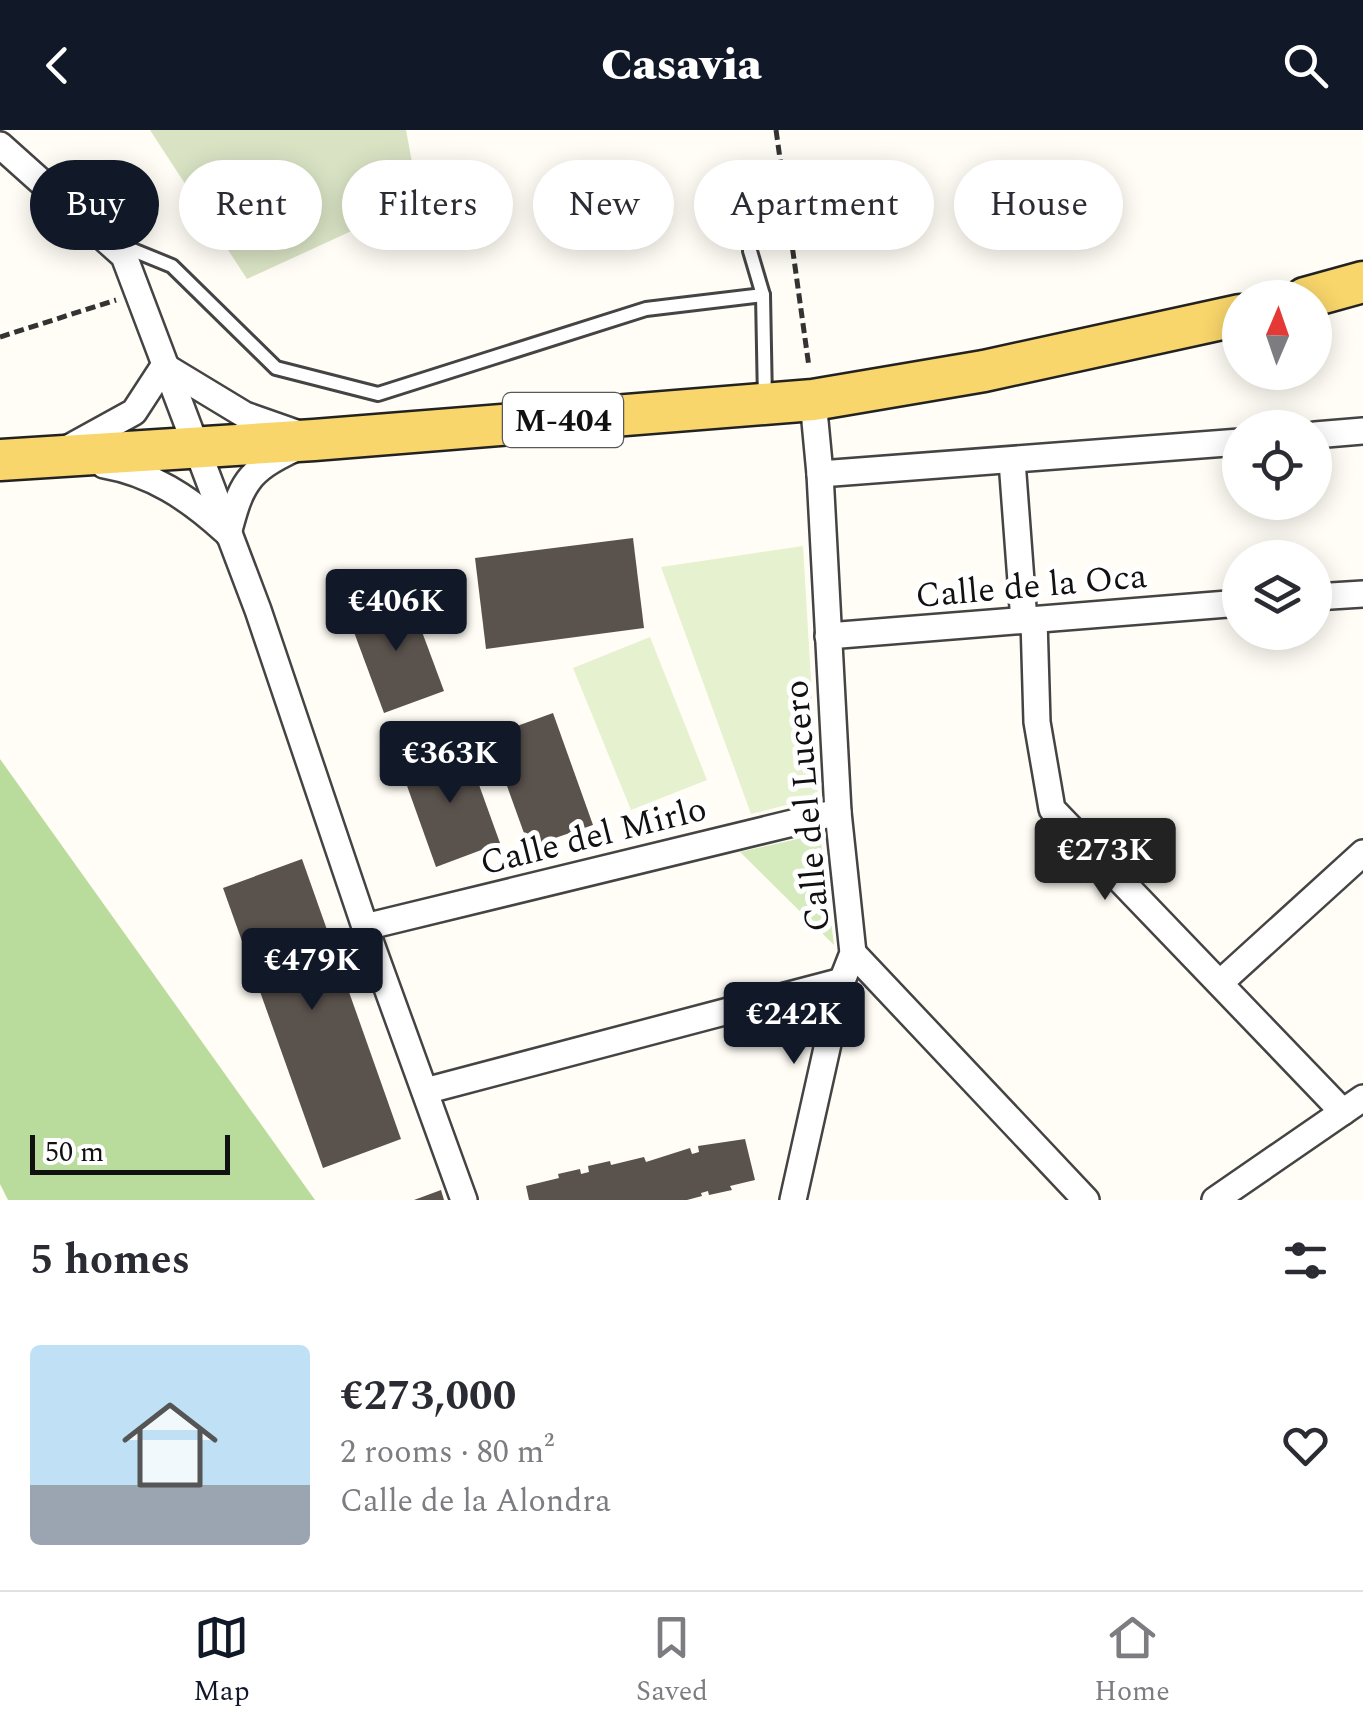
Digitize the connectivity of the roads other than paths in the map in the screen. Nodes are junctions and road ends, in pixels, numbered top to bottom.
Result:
1 (0, 146) edge
2 (30, 173) edge
3 (117, 250) edge
4 (132, 250) edge
5 (750, 251) dead end
6 (1363, 282) edge
7 (1332, 291) edge
8 (763, 295) junction
9 (1222, 319) edge
10 (164, 366) junction
11 (812, 400) junction
12 (765, 404) junction
13 (1363, 431) edge
14 (1332, 434) edge
15 (314, 440) junction
16 (1222, 444) edge
17 (194, 447) junction
18 (52, 457) junction
19 (0, 460) edge
20 (1012, 462) junction
21 (820, 474) junction
22 (228, 534) junction
23 (1363, 594) edge
24 (1332, 597) edge
25 (1222, 604) edge
26 (1029, 620) junction
27 (828, 636) junction
28 (838, 812) junction
29 (1363, 854) edge
30 (365, 927) junction
31 (853, 953) junction
32 (842, 981) junction
33 (1220, 983) junction
34 (424, 1091) junction
35 (1353, 1105) edge
36 (464, 1200) edge
37 (793, 1200) edge
38 (1086, 1200) edge
39 (1215, 1200) edge

1 - 2 street
3 - 10 street
4 - 8 lane
5 - 8 lane
6 - 7 main road
8 - 12 lane
9 - 11 main road, M-404
10 - 15 street
10 - 17 street
10 - 18 street
11 - 12 main road, M-404
11 - 21 street, Calle del Lucero
12 - 15 main road, M-404
13 - 14 street
15 - 17 main road, M-404
15 - 22 street
16 - 20 street
17 - 18 main road, M-404
17 - 22 street
18 - 19 main road, M-404
18 - 22 street
20 - 21 street
20 - 26 street
21 - 27 street, Calle del Lucero
22 - 30 street
23 - 24 street
25 - 26 street, Calle de la Oca
26 - 27 street, Calle de la Oca
26 - 33 street
27 - 28 street, Calle del Lucero
28 - 30 street, Calle del Mirlo
28 - 31 street, Calle del Lucero
29 - 33 street
30 - 34 street
31 - 32 street, Calle del Lucero
31 - 38 street
32 - 34 street
32 - 37 street, Calle del Lucero
33 - 35 street
34 - 36 street
35 - 39 street

